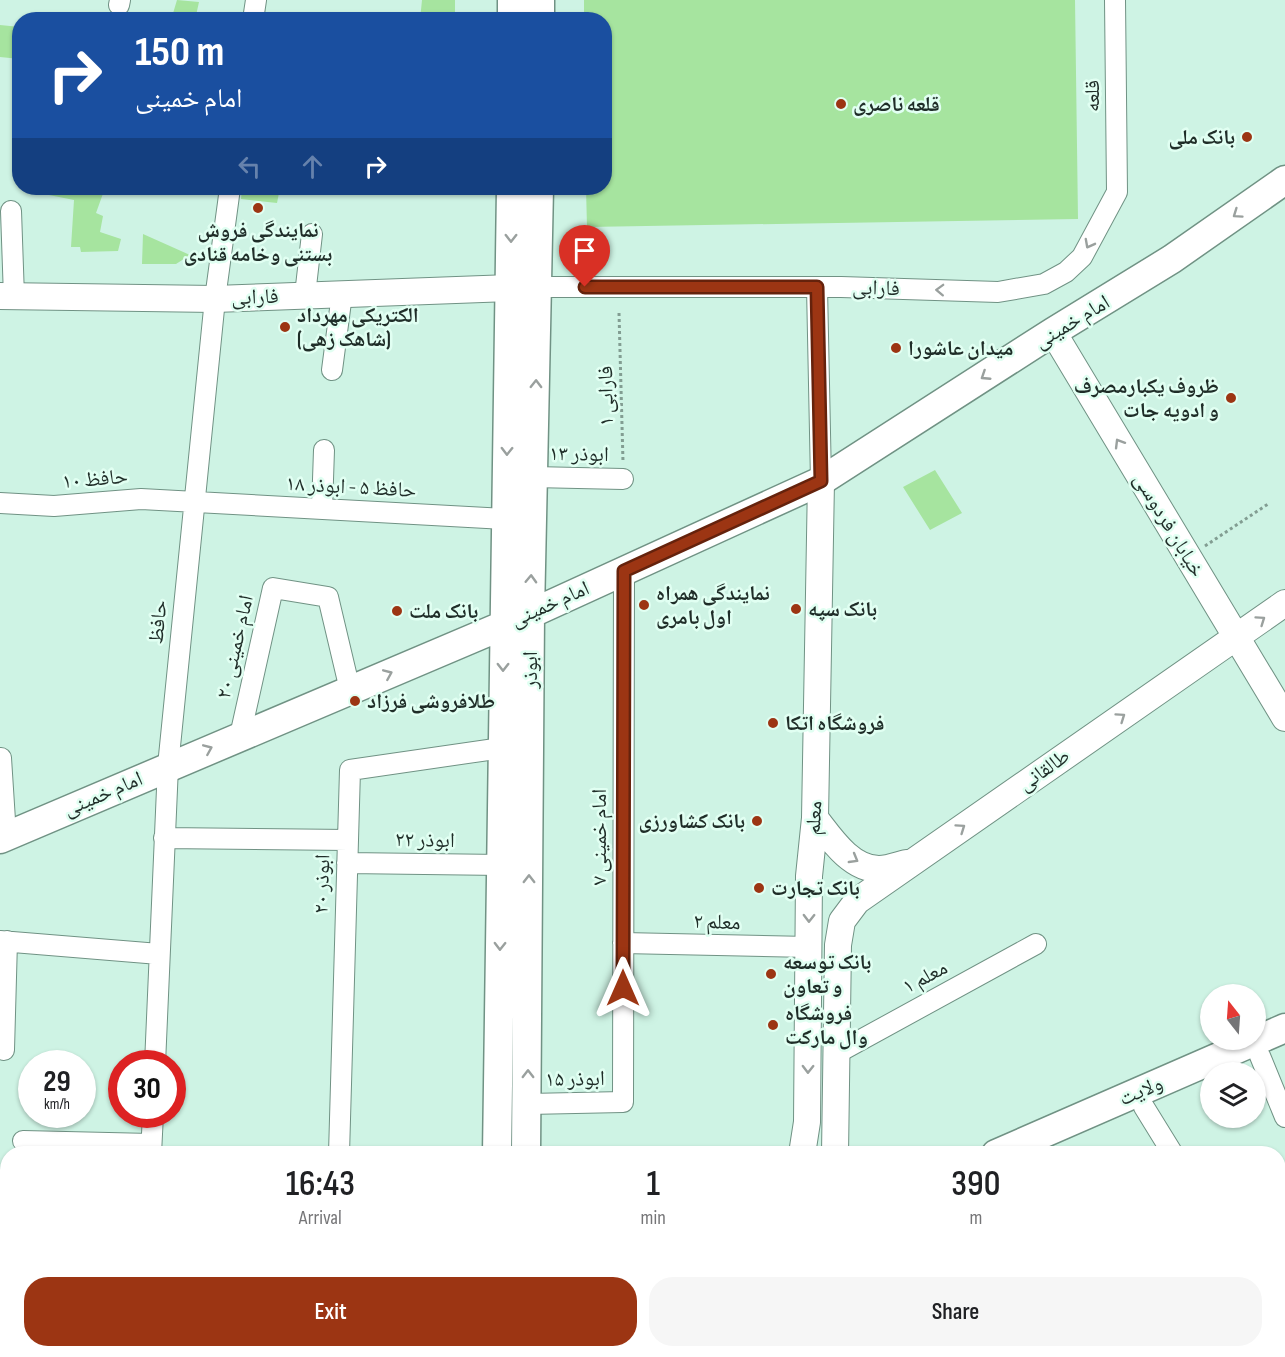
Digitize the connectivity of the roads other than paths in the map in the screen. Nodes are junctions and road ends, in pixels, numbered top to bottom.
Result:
1 (1115, 0) edge
2 (1285, 180) edge
3 (1117, 192) joint
4 (229, 195) edge
5 (512, 195) edge
6 (538, 195) edge
7 (11, 212) dead end
8 (312, 234) dead end
9 (525, 287) junction
10 (817, 287) junction
11 (342, 294) junction
12 (305, 295) junction
13 (7, 296) edge
14 (215, 299) junction
15 (1053, 332) junction
16 (332, 370) dead end
17 (324, 450) dead end
18 (533, 477) junction
19 (623, 479) road end
20 (821, 481) junction
21 (0, 503) edge
22 (194, 504) junction
23 (322, 509) junction
24 (505, 519) junction
25 (624, 571) junction
26 (1285, 603) edge
27 (530, 614) junction
28 (503, 625) junction
29 (1236, 637) junction
30 (350, 690) junction
31 (1285, 718) edge
32 (240, 736) junction
33 (502, 748) junction
34 (1, 758) edge
35 (168, 766) junction
36 (815, 818) junction
37 (3, 837) edge
38 (164, 838) junction
39 (348, 840) junction
40 (912, 861) junction
41 (347, 863) junction
42 (502, 865) junction
43 (3, 941) edge
44 (623, 943) junction
45 (1036, 944) dead end
46 (808, 947) junction
47 (159, 954) junction
48 (1285, 1028) edge
49 (4, 1050) dead end
50 (156, 1050) edge
51 (1272, 1051) edge
52 (837, 1053) junction
53 (1246, 1062) edge
54 (1200, 1082) edge
55 (623, 1102) joint
56 (528, 1104) junction
57 (1144, 1107) junction
58 (1285, 1117) edge
59 (152, 1128) edge
60 (23, 1141) dead end
61 (103, 1146) edge
62 (151, 1146) edge
63 (339, 1146) edge
64 (497, 1146) edge
65 (526, 1146) edge
66 (803, 1146) edge
67 (835, 1146) edge
68 (1014, 1146) edge
69 (1055, 1146) edge
70 (1168, 1146) edge

1 - 3 street, قلعه
2 -> 15 main road, امام خمینی
3 -> 10 street, فارابی
4 - 14 street, حافظ
5 -> 9 main road, ابوذر
6 - 9 main road, ابوذر
7 - 13 street
8 - 12 street
9 - 10 street, فارابی
9 - 11 street, فارابی
18 -> 9 main road, ابوذر
9 -> 24 main road, ابوذر
10 - 20 street
11 - 12 street, فارابی
11 - 16 street
12 - 14 street, فارابی
13 - 14 street, فارابی
14 - 22 street, حافظ
15 -> 20 main road, امام خمینی
29 -> 15 street, خیابان فردوسی
17 - 23 street
18 - 19 street, ابوذر ۱۳
27 -> 18 main road, ابوذر
20 - 25 main road, امام خمینی
20 - 36 street, معلم
21 - 22 street, حافظ ۱۰
22 - 23 street, حافظ ۵ - ابوذر ۱۸
22 - 35 street, حافظ
23 - 24 street, حافظ ۵ - ابوذر ۱۸
24 - 28 main road, ابوذر
25 - 27 main road, امام خمینی
25 - 44 street, امام خمینی ۷
29 -> 26 street, طالقانی
27 - 28 main road, امام خمینی
56 -> 27 main road, ابوذر
30 -> 28 main road, امام خمینی
28 -> 33 main road, ابوذر
29 - 31 street, خیابان فردوسی
40 -> 29 street, طالقانی
30 - 32 main road, امام خمینی
30 - 32 street, امام خمینی ۲۰
35 -> 32 main road, امام خمینی
33 - 39 street, ابوذر ۲۰
33 - 42 main road, ابوذر
34 - 37 street
35 - 37 main road, امام خمینی
35 - 38 street, حافظ
36 -> 40 street
36 -> 46 street, معلم
38 - 39 street
38 - 47 street, حافظ
39 - 41 street, ابوذر ۲۰
40 - 52 street, طالقانی
41 - 42 street, ابوذر ۲۲
41 - 63 street, ابوذر ۲۰
42 -> 64 main road, ابوذر
43 - 47 street
43 - 49 street
44 - 46 street, معلم ۲
44 - 55 street, امام خمینی ۷
45 - 52 street, معلم ۱
46 -> 66 street, معلم
47 - 50 street, حافظ
48 - 68 main road, ولایت
51 - 53 main road
51 - 58 street
52 - 67 street
54 - 57 main road, ولایت
55 - 56 street, ابوذر ۱۵
56 - 65 main road, ابوذر
57 - 69 main road, ولایت
57 - 70 street
59 - 62 street
60 - 61 street

